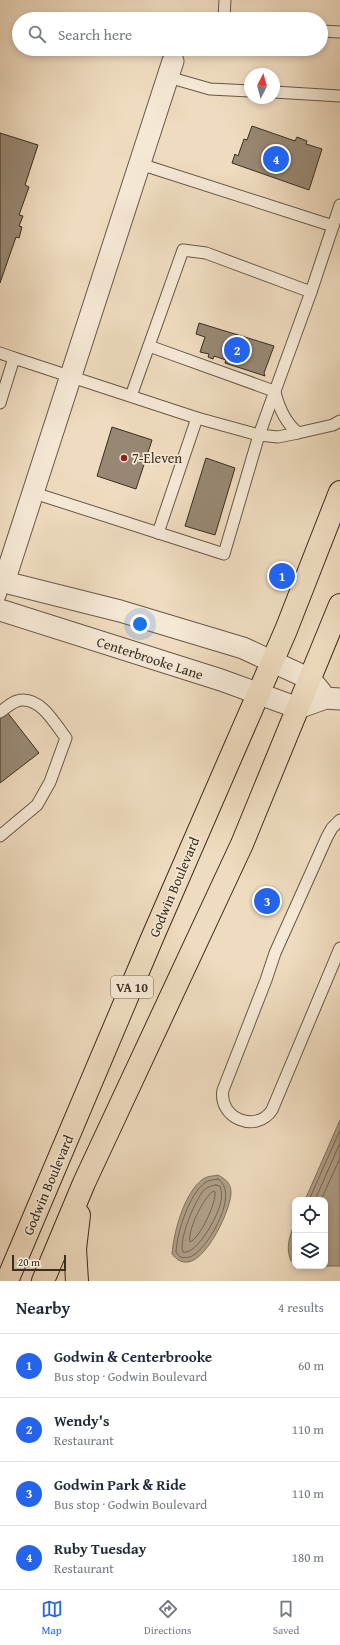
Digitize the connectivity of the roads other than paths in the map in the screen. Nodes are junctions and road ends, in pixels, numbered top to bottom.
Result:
1 (225, 0) edge
2 (224, 12) edge
3 (328, 31) edge
4 (340, 32) edge
5 (170, 69) joint
6 (244, 91) edge
7 (280, 92) edge
8 (340, 96) edge
9 (140, 164) junction
10 (340, 205) edge
11 (333, 226) junction
12 (311, 292) junction
13 (149, 346) junction
14 (0, 353) edge
15 (14, 358) junction
16 (72, 376) junction
17 (274, 391) junction
18 (132, 396) junction
19 (0, 403) edge
20 (197, 418) junction
21 (340, 421) edge
22 (298, 433) junction
23 (259, 435) junction
24 (340, 492) edge
25 (34, 493) junction
26 (158, 533) junction
27 (1, 586) edge
28 (340, 606) edge
29 (0, 610) edge
30 (272, 662) junction
31 (310, 679) junction
32 (258, 693) junction
33 (333, 698) edge
34 (0, 700) edge
35 (10, 704) junction
36 (298, 708) junction
37 (0, 712) edge
38 (340, 820) edge
39 (340, 833) edge
40 (0, 836) edge
41 (326, 838) junction
42 (340, 948) edge
43 (84, 1183) junction
44 (7, 1281) edge
45 (43, 1281) edge
46 (77, 1281) edge

1 - 2 lane
3 - 4 lane
5 - 6 lane
5 - 9 street
7 - 8 lane
9 - 11 lane
9 - 16 street
10 - 11 lane
11 - 12 lane
12 - 13 lane
12 - 17 lane
13 - 17 lane
13 - 18 lane
14 - 15 lane
15 - 16 lane
15 - 19 lane
16 - 18 lane
16 - 25 street
17 - 22 lane
17 - 23 lane
18 - 20 lane
20 - 23 lane
20 - 26 lane
21 - 22 lane
22 - 23 lane
23 - 26 lane
24 - 30 highway, Godwin Boulevard / VA 10
25 - 26 lane
25 - 27 street
27 - 30 street
28 - 31 highway, VA 10
29 - 32 street, Centerbrooke Lane
30 - 31 street
30 - 32 highway, Godwin Boulevard / VA 10
31 - 33 street
31 - 36 highway, VA 10
32 - 36 street, Centerbrooke Lane
32 - 44 highway, Godwin Boulevard / VA 10
33 - 36 street
34 - 35 lane
35 - 37 lane
35 - 40 lane
36 - 43 highway, VA 10
38 - 41 lane
39 - 41 lane
41 - 42 lane
43 - 45 highway, VA 10
43 - 46 highway

